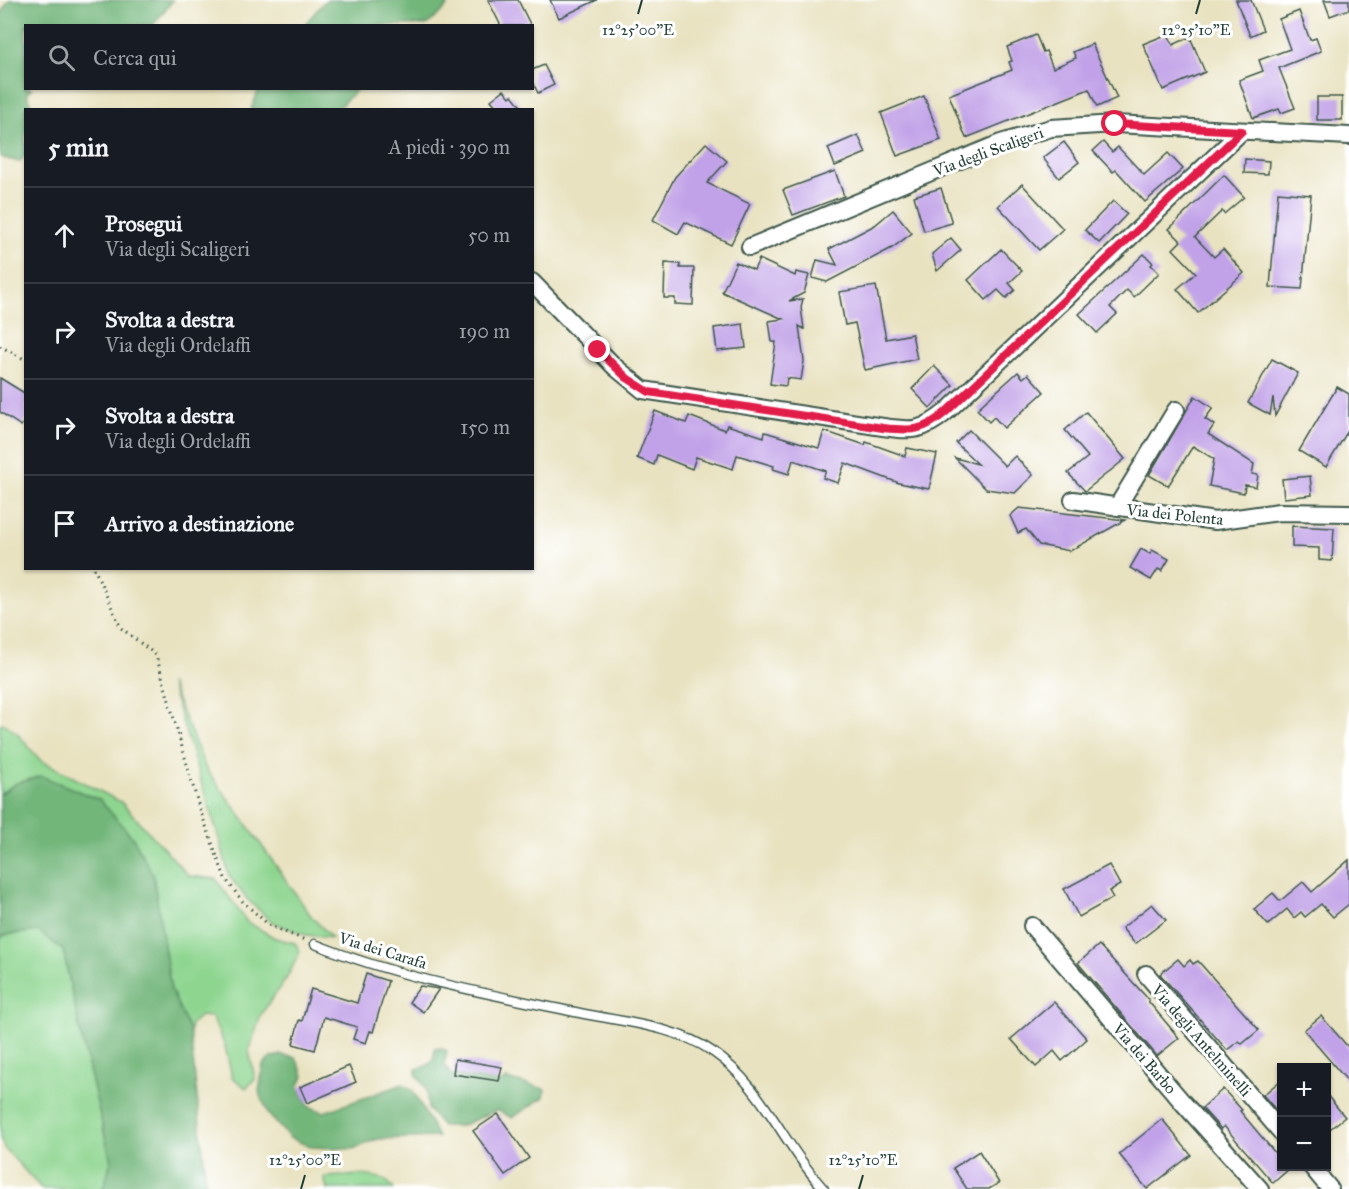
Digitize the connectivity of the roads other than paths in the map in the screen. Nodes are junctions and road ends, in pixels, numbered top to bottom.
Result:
1 (1242, 131) junction
2 (1349, 136) edge
3 (750, 247) dead end
4 (534, 284) edge
5 (1176, 410) dead end
6 (1073, 500) dead end
7 (1117, 507) junction
8 (1349, 513) edge
9 (1032, 926) dead end
10 (315, 944) road end
11 (1146, 974) dead end
12 (1277, 1127) edge
13 (1314, 1171) edge
14 (824, 1189) edge
15 (1260, 1189) edge
16 (1330, 1189) edge

1 - 2 street, Via degli Scaligeri
1 - 3 street, Via degli Scaligeri
1 - 4 street
5 - 7 street
6 - 7 street, Via dei Polenta
7 - 8 street, Via dei Polenta
9 - 15 street, Via dei Barbo
10 - 14 lane, Via dei Carafa
11 - 12 street, Via degli Antelminelli
13 - 16 street

